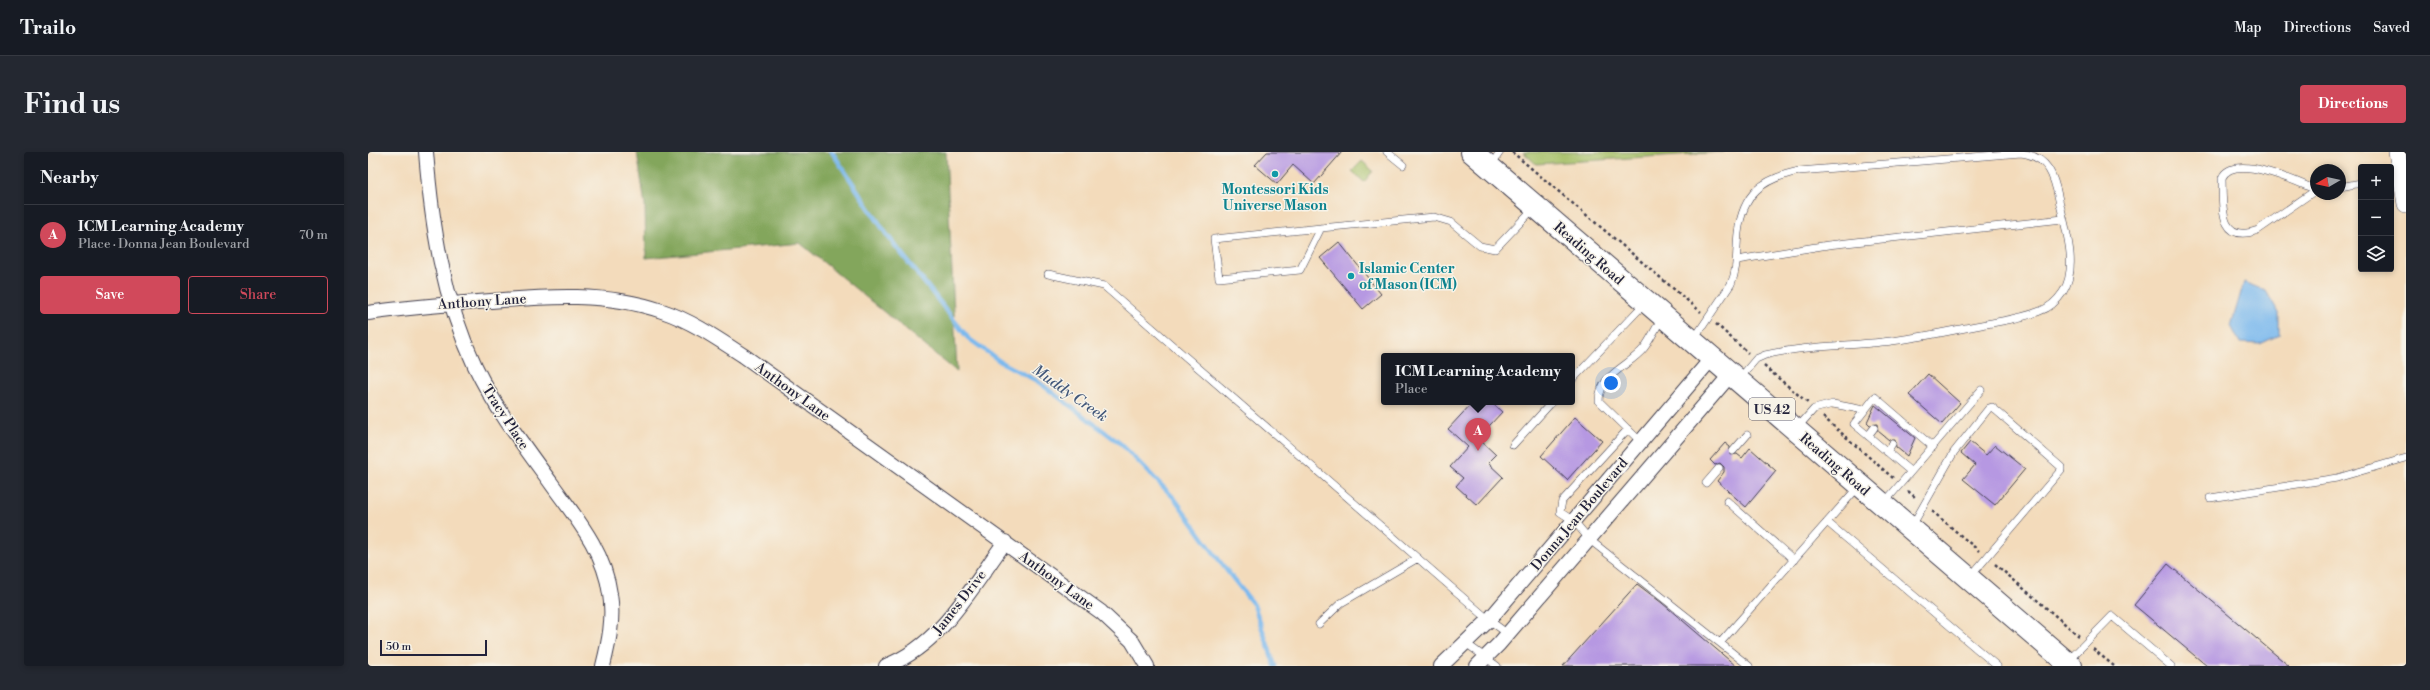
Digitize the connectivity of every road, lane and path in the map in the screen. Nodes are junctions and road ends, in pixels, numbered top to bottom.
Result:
1 (426, 152) edge
2 (1387, 152) edge
3 (1472, 152) edge
4 (2397, 152) edge
5 (1495, 160) edge
6 (1403, 165) dead end
7 (2396, 176) edge
8 (2358, 184) edge
9 (2346, 186) edge
10 (2316, 190) edge
11 (2406, 204) edge
12 (1536, 207) junction
13 (2063, 218) junction
14 (1320, 228) junction
15 (1737, 260) junction
16 (1048, 274) dead end
17 (1646, 302) junction
18 (451, 304) junction
19 (368, 314) edge
20 (1663, 316) junction
21 (1692, 341) junction
22 (1712, 358) junction
23 (1575, 377) edge
24 (1734, 377) junction
25 (1981, 390) dead end
26 (1549, 405) edge
27 (1864, 410) junction
28 (1874, 428) dead end
29 (1628, 429) junction
30 (1796, 430) junction
31 (1747, 435) dead end
32 (1868, 436) junction
33 (1641, 442) junction
34 (1892, 444) dead end
35 (1513, 445) dead end
36 (1934, 447) junction
37 (1733, 451) dead end
38 (1887, 452) junction
39 (2406, 458) edge
40 (1719, 468) dead end
41 (1910, 471) junction
42 (1706, 483) dead end
43 (1860, 485) junction
44 (2210, 498) dead end
45 (1727, 501) dead end
46 (1883, 504) junction
47 (1574, 521) junction
48 (1827, 522) junction
49 (1910, 528) junction
50 (1590, 540) junction
51 (1005, 542) junction
52 (1418, 558) junction
53 (1794, 560) junction
54 (1969, 578) junction
55 (1489, 620) junction
56 (1319, 624) dead end
57 (1508, 634) junction
58 (1720, 643) junction
59 (1467, 644) junction
60 (909, 661) edge
61 (1482, 661) edge
62 (2064, 662) edge
63 (603, 666) edge
64 (886, 666) edge
65 (1147, 666) edge
66 (1441, 666) edge
67 (1497, 666) edge
68 (1749, 666) edge
69 (1997, 666) edge
70 (2171, 666) edge

1 - 18 street, Tracy Place
2 - 6 lane
3 - 5 main road, Reading Road / US 42
4 - 7 street
5 - 12 main road, Reading Road / US 42
7 - 11 street
8 - 9 lane
10 - 10 lane
12 - 14 lane
12 - 17 main road, Reading Road / US 42
13 - 15 lane
13 - 15 lane
13 - 24 lane
14 - 14 lane
15 - 21 lane
16 - 52 lane
17 - 20 main road, Reading Road / US 42
17 - 23 lane
18 - 19 street, Anthony Lane
18 - 51 street, Anthony Lane
18 - 63 street, Tracy Place
20 - 21 main road, Reading Road / US 42
20 - 29 lane
21 - 22 main road, Reading Road / US 42
22 - 24 main road, Reading Road / US 42
22 - 33 street, Donna Jean Boulevard
24 - 30 main road, Reading Road / US 42
24 - 50 street, Donna Jean Boulevard
25 - 36 lane
26 - 35 lane
27 - 30 lane
27 - 32 lane
27 - 36 lane
28 - 32 lane
29 - 33 lane
29 - 47 lane
30 - 43 main road, Reading Road / US 42
31 - 37 lane
32 - 38 lane
33 - 47 street, Donna Jean Boulevard
34 - 38 lane
36 - 41 lane
38 - 41 lane
39 - 44 lane
40 - 42 lane
41 - 46 lane
43 - 46 main road, Reading Road / US 42
43 - 48 lane
45 - 53 lane
46 - 49 main road, Reading Road / US 42
47 - 50 lane
47 - 55 street, Donna Jean Boulevard
48 - 53 lane
48 - 69 lane
49 - 54 main road, Reading Road / US 42
49 - 54 lane
50 - 57 street, Donna Jean Boulevard
50 - 58 lane
51 - 60 street, James Drive
51 - 65 street, Anthony Lane
52 - 55 lane
52 - 56 lane
53 - 58 lane
54 - 62 main road, Reading Road / US 42
55 - 57 lane
55 - 59 street, Donna Jean Boulevard
57 - 61 street, Donna Jean Boulevard
58 - 68 lane
59 - 61 lane
59 - 66 street, Donna Jean Boulevard
60 - 64 street, James Drive
61 - 67 lane
62 - 70 lane

